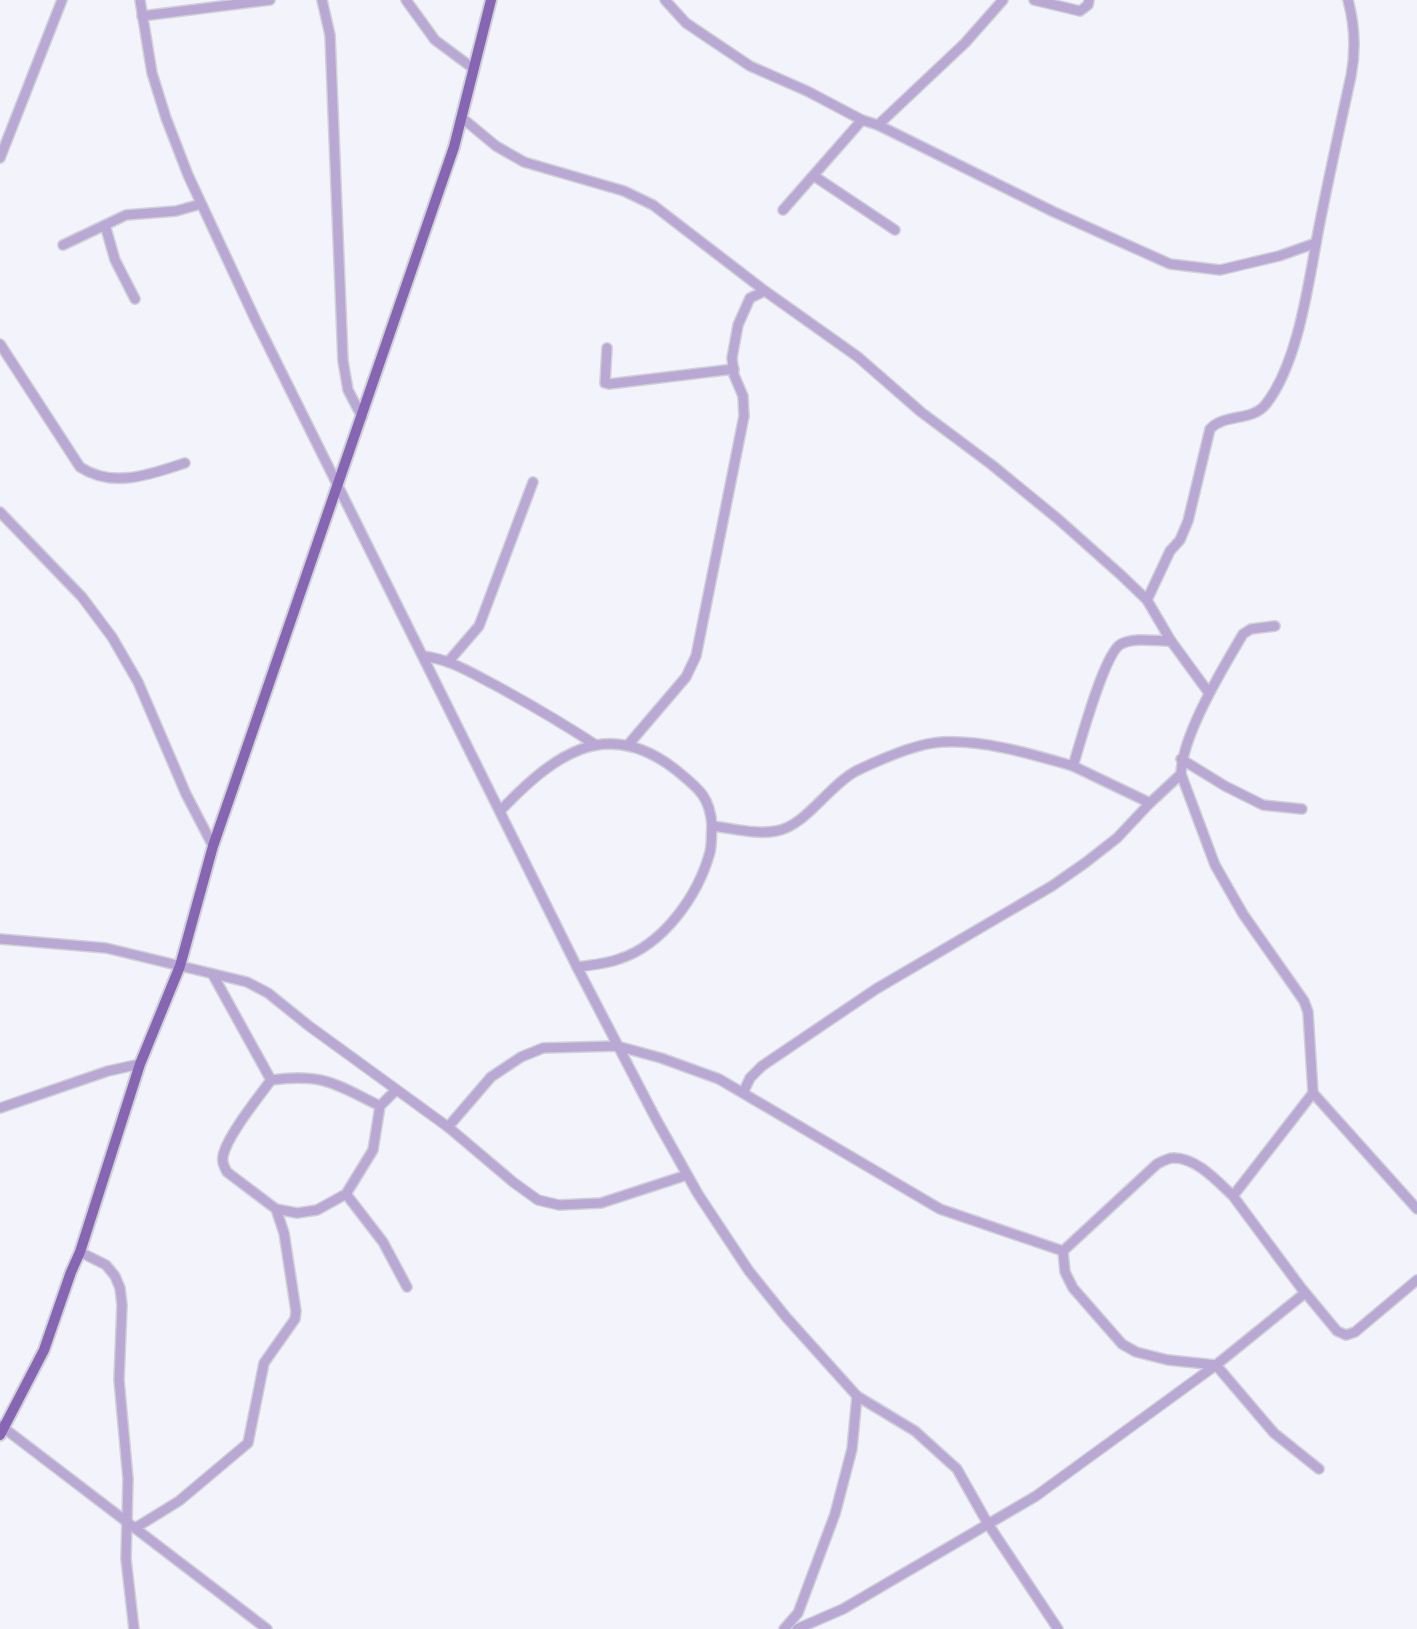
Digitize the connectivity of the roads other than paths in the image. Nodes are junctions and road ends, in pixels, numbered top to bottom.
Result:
1 (62, 0) edge
2 (140, 0) edge
3 (270, 0) edge
4 (323, 0) edge
5 (406, 0) edge
6 (491, 0) edge
7 (665, 0) edge
8 (1003, 0) edge
9 (1034, 0) edge
10 (1089, 0) edge
11 (1348, 0) edge
12 (142, 16) junction
13 (474, 69) junction
14 (461, 117) junction
15 (863, 120) junction
16 (878, 125) junction
17 (0, 158) edge
18 (814, 176) junction
19 (201, 204) junction
20 (783, 210) dead end
21 (105, 225) junction
22 (895, 230) dead end
23 (1316, 243) junction
24 (63, 245) dead end
25 (765, 291) junction
26 (135, 299) dead end
27 (0, 344) edge
28 (607, 348) dead end
29 (734, 369) junction
30 (362, 417) junction
31 (185, 463) dead end
32 (533, 482) dead end
33 (339, 484) junction
34 (0, 512) edge
35 (1147, 600) junction
36 (1275, 626) dead end
37 (1171, 642) junction
38 (423, 656) junction
39 (448, 662) junction
40 (1209, 693) junction
41 (596, 745) junction
42 (628, 745) junction
43 (1181, 759) junction
44 (1073, 766) junction
45 (1181, 774) junction
46 (1150, 803) junction
47 (1302, 809) dead end
48 (500, 811) junction
49 (712, 826) junction
50 (213, 846) junction
51 (0, 939) edge
52 (180, 966) junction
53 (577, 967) junction
54 (213, 975) junction
55 (617, 1046) junction
56 (140, 1064) junction
57 (271, 1080) junction
58 (396, 1090) junction
59 (743, 1093) junction
60 (1313, 1093) junction
61 (380, 1106) junction
62 (0, 1108) edge
63 (448, 1127) junction
64 (687, 1175) junction
65 (346, 1194) junction
66 (1233, 1196) junction
67 (276, 1209) junction
68 (1417, 1209) edge
69 (1063, 1251) junction
70 (80, 1252) junction
71 (1417, 1280) edge
72 (407, 1287) dead end
73 (1302, 1289) junction
74 (1216, 1365) junction
75 (857, 1396) junction
76 (1, 1430) edge
77 (1319, 1469) dead end
78 (988, 1524) junction
79 (131, 1525) junction
80 (134, 1629) edge
81 (267, 1629) edge
82 (784, 1629) edge
83 (797, 1629) edge
84 (1058, 1629) edge

1 - 17 street
2 - 12 street
3 - 12 street
4 - 30 street
5 - 13 street
6 - 13 main road
7 - 15 street
8 - 16 street
9 - 10 street
11 - 23 street
12 - 19 street
13 - 14 main road
14 - 25 street
14 - 30 main road
15 - 16 street
15 - 18 street
16 - 23 street
18 - 20 street
18 - 22 street
19 - 21 street
19 - 33 street
21 - 24 street
21 - 26 street
23 - 35 street
25 - 29 street
25 - 35 street
27 - 31 street
28 - 29 street
29 - 42 street
30 - 33 main road
32 - 39 street
33 - 38 street
33 - 50 main road
34 - 50 street
35 - 37 street
36 - 40 street
37 - 40 street
37 - 44 street
38 - 39 street
38 - 48 street
39 - 41 street
40 - 43 street
41 - 42 street
41 - 48 street
42 - 49 street
43 - 45 street
43 - 47 street
44 - 46 street
44 - 49 street
45 - 46 street
45 - 60 street
46 - 59 street
48 - 53 street
49 - 53 street
50 - 52 main road
51 - 52 street
52 - 54 street
52 - 56 main road
53 - 55 street
54 - 57 street
54 - 58 street
55 - 59 street
55 - 63 street
55 - 64 street
56 - 62 street
56 - 70 main road
57 - 61 street
57 - 67 street
58 - 61 street
58 - 63 street
59 - 69 street
60 - 66 street
60 - 68 street
61 - 65 street
63 - 64 street
64 - 75 street
65 - 67 street
65 - 72 street
66 - 69 street
66 - 73 street
67 - 79 street
69 - 74 street
70 - 76 main road
70 - 79 street
71 - 73 street
73 - 74 street
74 - 77 street
74 - 78 street
75 - 78 street
75 - 82 street
76 - 79 street
78 - 83 street
78 - 84 street
79 - 80 street
79 - 81 street

